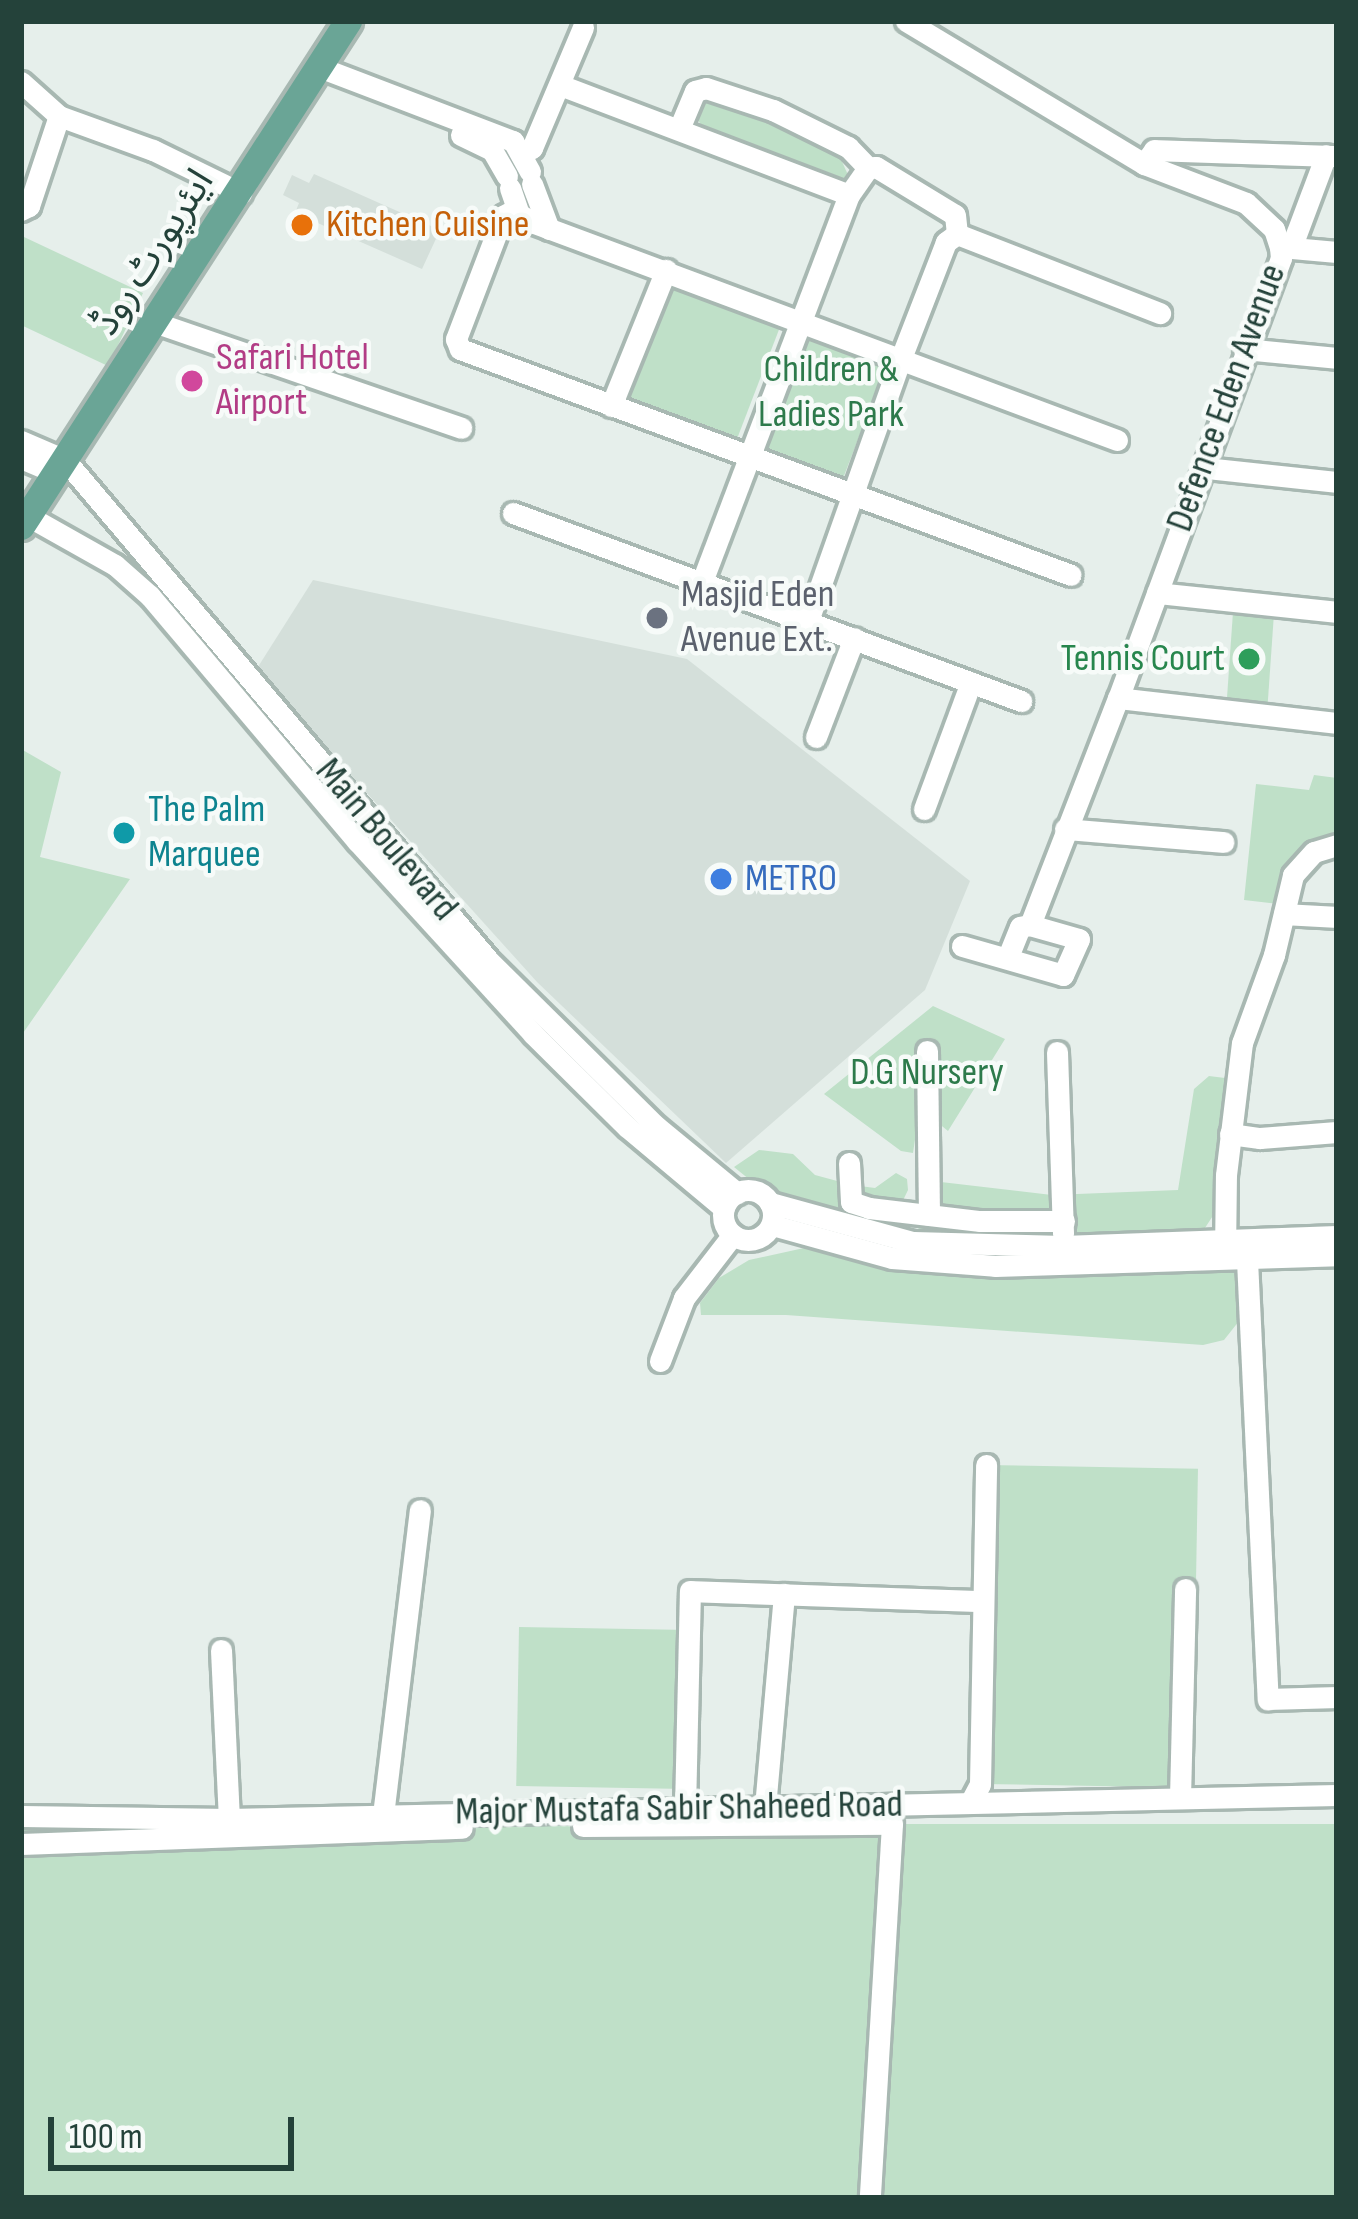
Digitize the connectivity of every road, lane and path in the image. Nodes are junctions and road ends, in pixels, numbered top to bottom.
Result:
1 (348, 21) edge
2 (908, 21) edge
3 (583, 26) dead end
4 (316, 72) junction
5 (21, 82) edge
6 (560, 85) junction
7 (59, 116) junction
8 (679, 129) junction
9 (1332, 156) edge
10 (1144, 164) junction
11 (868, 168) junction
12 (520, 180) junction
13 (241, 193) junction
14 (849, 195) junction
15 (21, 210) edge
16 (957, 234) junction
17 (1286, 247) junction
18 (1337, 252) edge
19 (666, 270) junction
20 (1160, 313) dead end
21 (154, 322) junction
22 (798, 323) junction
23 (1244, 349) junction
24 (901, 358) junction
25 (1337, 358) edge
26 (611, 406) junction
27 (460, 428) dead end
28 (1118, 440) dead end
29 (21, 441) edge
30 (21, 458) edge
31 (749, 459) junction
32 (61, 466) junction
33 (1205, 468) junction
34 (1337, 482) edge
35 (850, 497) junction
36 (513, 514) dead end
37 (25, 521) edge
38 (1070, 575) dead end
39 (703, 579) junction
40 (1157, 593) junction
41 (1337, 612) edge
42 (808, 620) junction
43 (854, 638) junction
44 (971, 682) junction
45 (1118, 698) junction
46 (1021, 701) dead end
47 (1337, 723) edge
48 (816, 737) dead end
49 (924, 809) dead end
50 (1065, 829) junction
51 (1223, 842) dead end
52 (1337, 845) edge
53 (1285, 914) junction
54 (1337, 917) edge
55 (1030, 925) junction
56 (962, 946) dead end
57 (1008, 956) junction
58 (926, 1051) dead end
59 (1057, 1052) dead end
60 (1337, 1132) edge
61 (1230, 1134) junction
62 (849, 1163) dead end
63 (730, 1200) junction
64 (903, 1212) junction
65 (771, 1214) junction
66 (929, 1215) junction
67 (1064, 1221) junction
68 (732, 1236) junction
69 (1337, 1236) edge
70 (1063, 1246) junction
71 (894, 1249) junction
72 (1232, 1254) junction
73 (1337, 1256) edge
74 (659, 1361) dead end
75 (986, 1466) dead end
76 (420, 1510) dead end
77 (1186, 1589) dead end
78 (784, 1594) junction
79 (981, 1601) junction
80 (220, 1651) dead end
81 (1337, 1697) edge
82 (1337, 1795) edge
83 (1180, 1798) junction
84 (970, 1803) junction
85 (765, 1808) junction
86 (686, 1809) junction
87 (21, 1816) edge
88 (382, 1816) junction
89 (229, 1819) junction
90 (21, 1844) edge
91 (871, 2198) edge

1 - 4 main road, ایئرپورٹ روڈ
2 - 10 street, Defence Eden Avenue
3 - 6 street
4 - 12 street
4 - 13 main road, ایئرپورٹ روڈ
5 - 7 street
6 - 8 street
6 - 12 street
7 - 13 street
7 - 15 street
8 - 11 street
8 - 14 street
9 - 10 street
9 - 17 street
10 - 17 street, Defence Eden Avenue
11 - 14 street
11 - 16 street
12 - 19 street
12 - 26 street
13 - 21 main road, ایئرپورٹ روڈ
14 - 22 street
16 - 20 street
16 - 24 street
17 - 18 street
17 - 23 street, Defence Eden Avenue
19 - 22 street
19 - 26 street
21 - 27 street
21 - 32 main road, ایئرپورٹ روڈ
22 - 24 street
22 - 31 street
23 - 25 street
23 - 33 street, Defence Eden Avenue
24 - 28 street
24 - 35 street
26 - 31 street
29 - 32 street
30 - 32 street
31 - 35 street
31 - 39 street
32 - 37 main road, ایئرپورٹ روڈ
32 - 63 street, Main Boulevard
33 - 34 street
33 - 40 street, Defence Eden Avenue
35 - 38 street
35 - 42 street
36 - 39 street
37 - 63 street, Main Boulevard
39 - 42 street
40 - 41 street
40 - 45 street, Defence Eden Avenue
42 - 43 street
43 - 44 street
43 - 48 street
44 - 46 street
44 - 49 street
45 - 47 street
45 - 50 street, Defence Eden Avenue
50 - 51 street
50 - 55 street, Defence Eden Avenue
52 - 53 street
53 - 54 street
53 - 61 street
55 - 57 street, Defence Eden Avenue
55 - 57 street
56 - 57 street
58 - 66 street
59 - 67 street
60 - 61 street
61 - 72 street
62 - 64 street
63 - 65 street
63 - 68 street
64 - 66 street
64 - 71 street
65 - 68 street
65 - 71 street
66 - 67 street
67 - 70 street
68 - 74 street
69 - 72 street
70 - 71 street
70 - 72 street
71 - 72 street
72 - 73 street
72 - 81 street
75 - 79 street
76 - 88 street
77 - 83 street
78 - 79 street
78 - 85 street
78 - 86 street
79 - 84 street
80 - 89 street
82 - 83 street, Major Mustafa Sabir Shaheed Road
83 - 84 street, Major Mustafa Sabir Shaheed Road
84 - 85 street, Major Mustafa Sabir Shaheed Road
85 - 86 street, Major Mustafa Sabir Shaheed Road
86 - 88 street, Major Mustafa Sabir Shaheed Road
87 - 89 street, Major Mustafa Sabir Shaheed Road
88 - 89 street, Major Mustafa Sabir Shaheed Road
90 - 91 street

